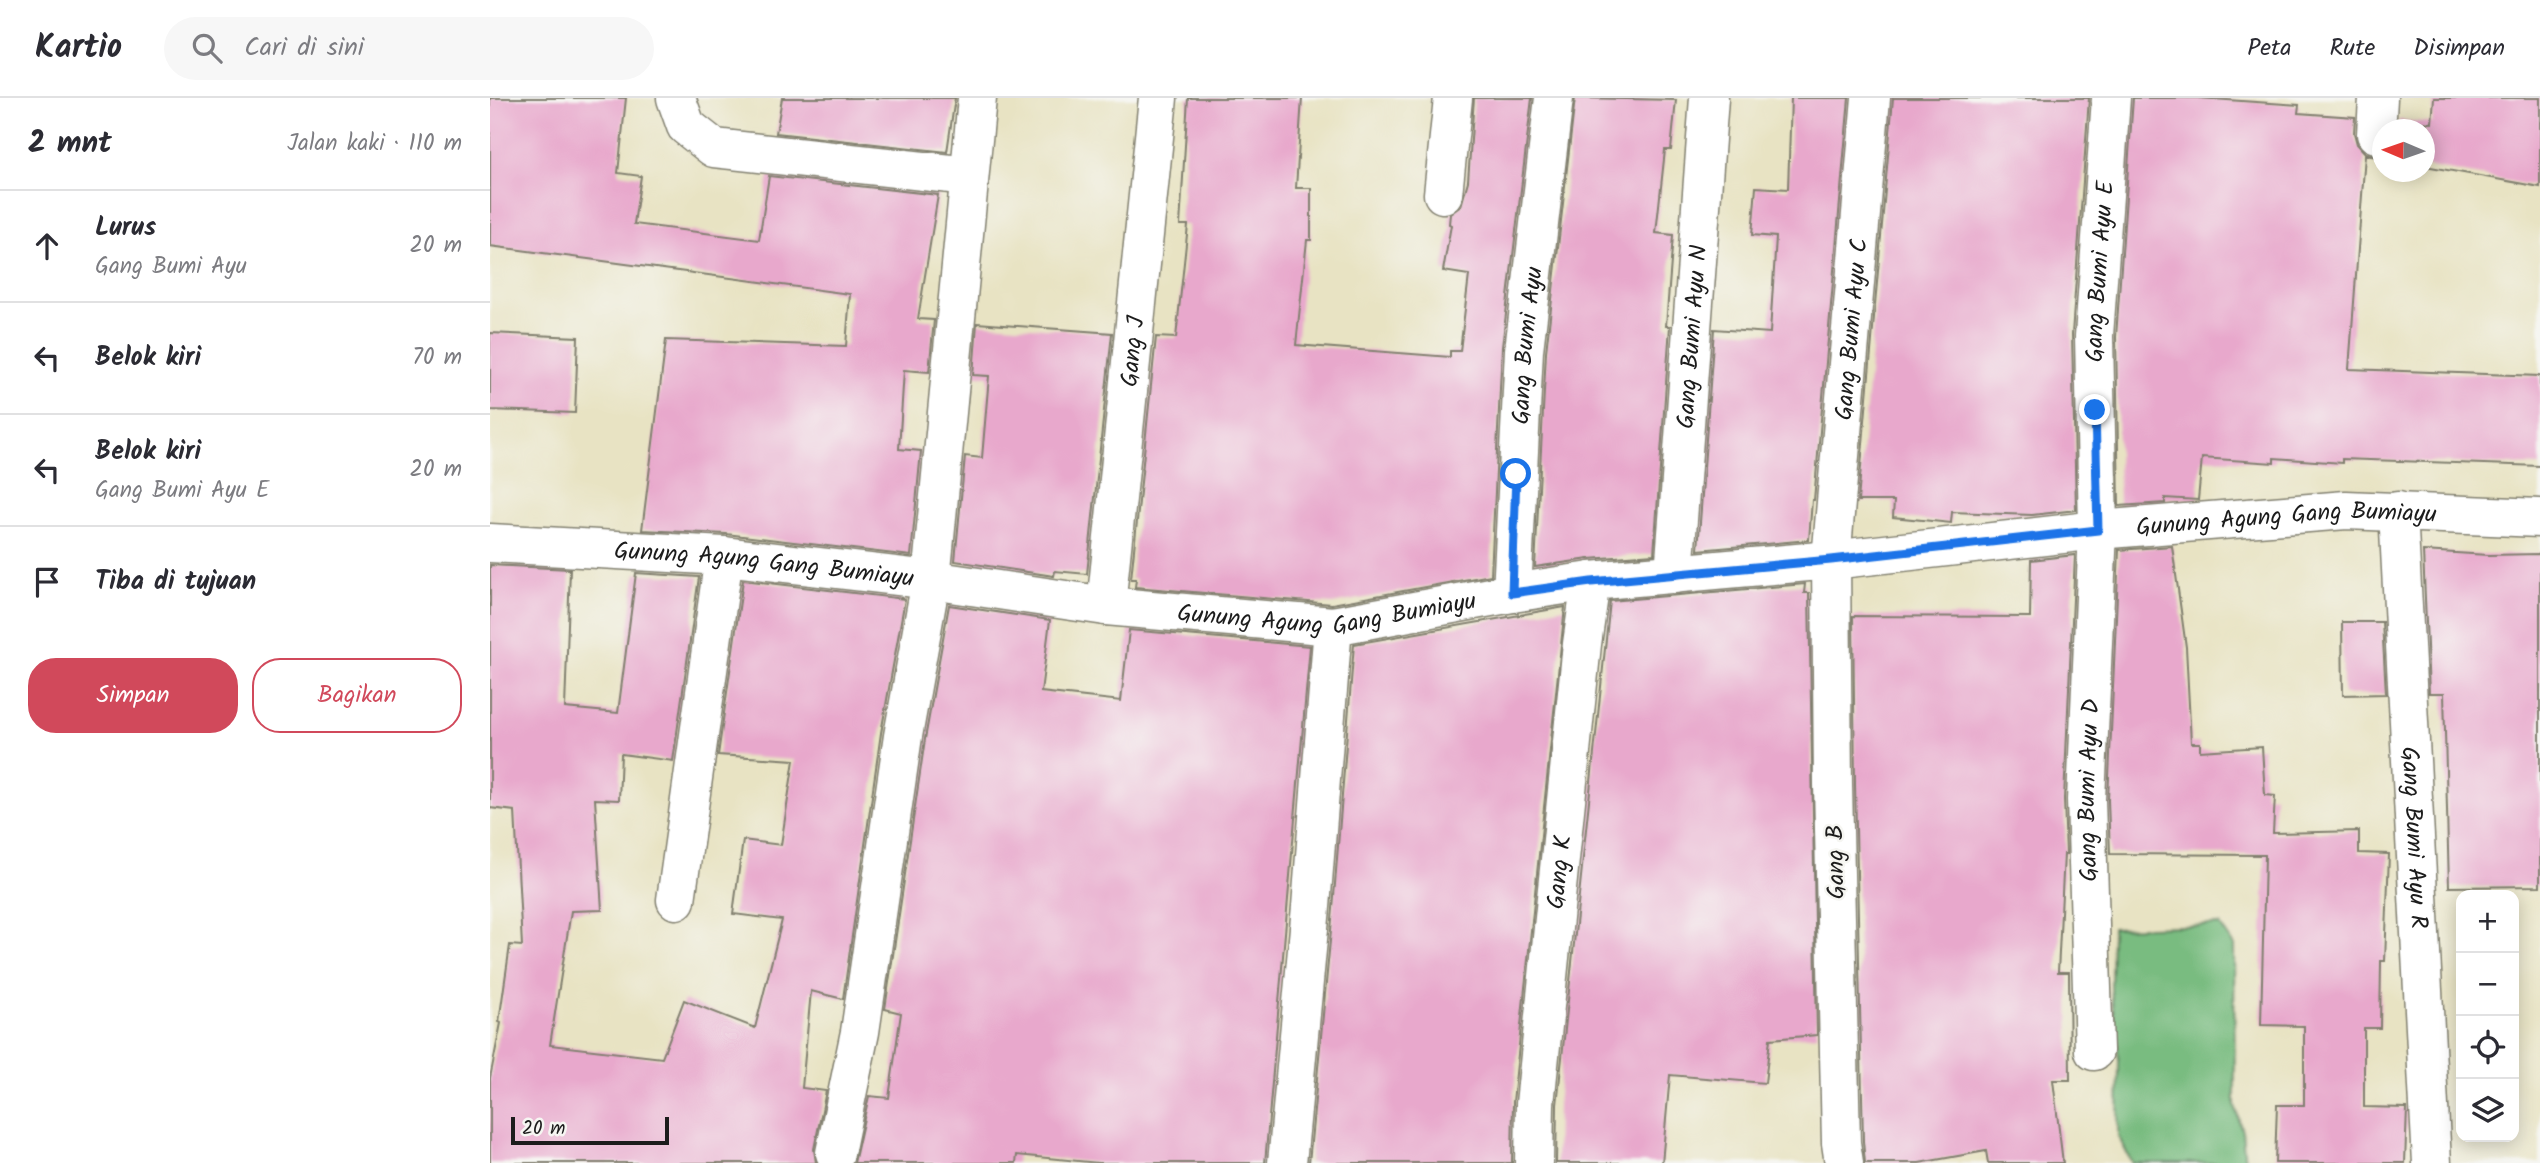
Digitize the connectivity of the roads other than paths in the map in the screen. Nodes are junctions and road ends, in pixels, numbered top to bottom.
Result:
1 (676, 98) edge
2 (977, 98) edge
3 (1158, 98) edge
4 (1453, 98) edge
5 (1554, 98) edge
6 (1709, 98) edge
7 (1871, 98) edge
8 (2111, 98) edge
9 (969, 176) junction
10 (1443, 194) dead end
11 (2398, 511) junction
12 (2540, 518) edge
13 (2098, 530) junction
14 (490, 543) edge
15 (724, 556) junction
16 (1831, 560) junction
17 (1674, 574) junction
18 (931, 580) junction
19 (1591, 582) junction
20 (1512, 593) junction
21 (1106, 606) junction
22 (1333, 626) junction
23 (676, 900) dead end
24 (2094, 1051) dead end
25 (835, 1153) dead end
26 (1287, 1163) edge
27 (1534, 1163) edge
28 (1844, 1163) edge
29 (2432, 1163) edge

1 - 9 street
2 - 9 street
3 - 21 street, Gang J
4 - 10 street
5 - 20 street, Gang Bumi Ayu
6 - 17 street, Gang Bumi Ayu N
7 - 16 street, Gang Bumi Ayu C
8 - 13 street, Gang Bumi Ayu E
9 - 18 street
11 - 12 street, Gunung Agung Gang Bumiayu
11 - 13 street, Gunung Agung Gang Bumiayu
11 - 29 street, Gang Bumi Ayu R
13 - 16 street, Gunung Agung Gang Bumiayu
13 - 24 street, Gang Bumi Ayu D
14 - 15 street, Gunung Agung Gang Bumiayu
15 - 18 street, Gunung Agung Gang Bumiayu
15 - 23 street
16 - 17 street, Gunung Agung Gang Bumiayu
16 - 28 street, Gang B
17 - 19 street, Gunung Agung Gang Bumiayu
18 - 21 street, Gunung Agung Gang Bumiayu
18 - 25 street
19 - 20 street, Gunung Agung Gang Bumiayu
19 - 27 street, Gang K
20 - 22 street, Gunung Agung Gang Bumiayu
21 - 22 street, Gunung Agung Gang Bumiayu
22 - 26 street

